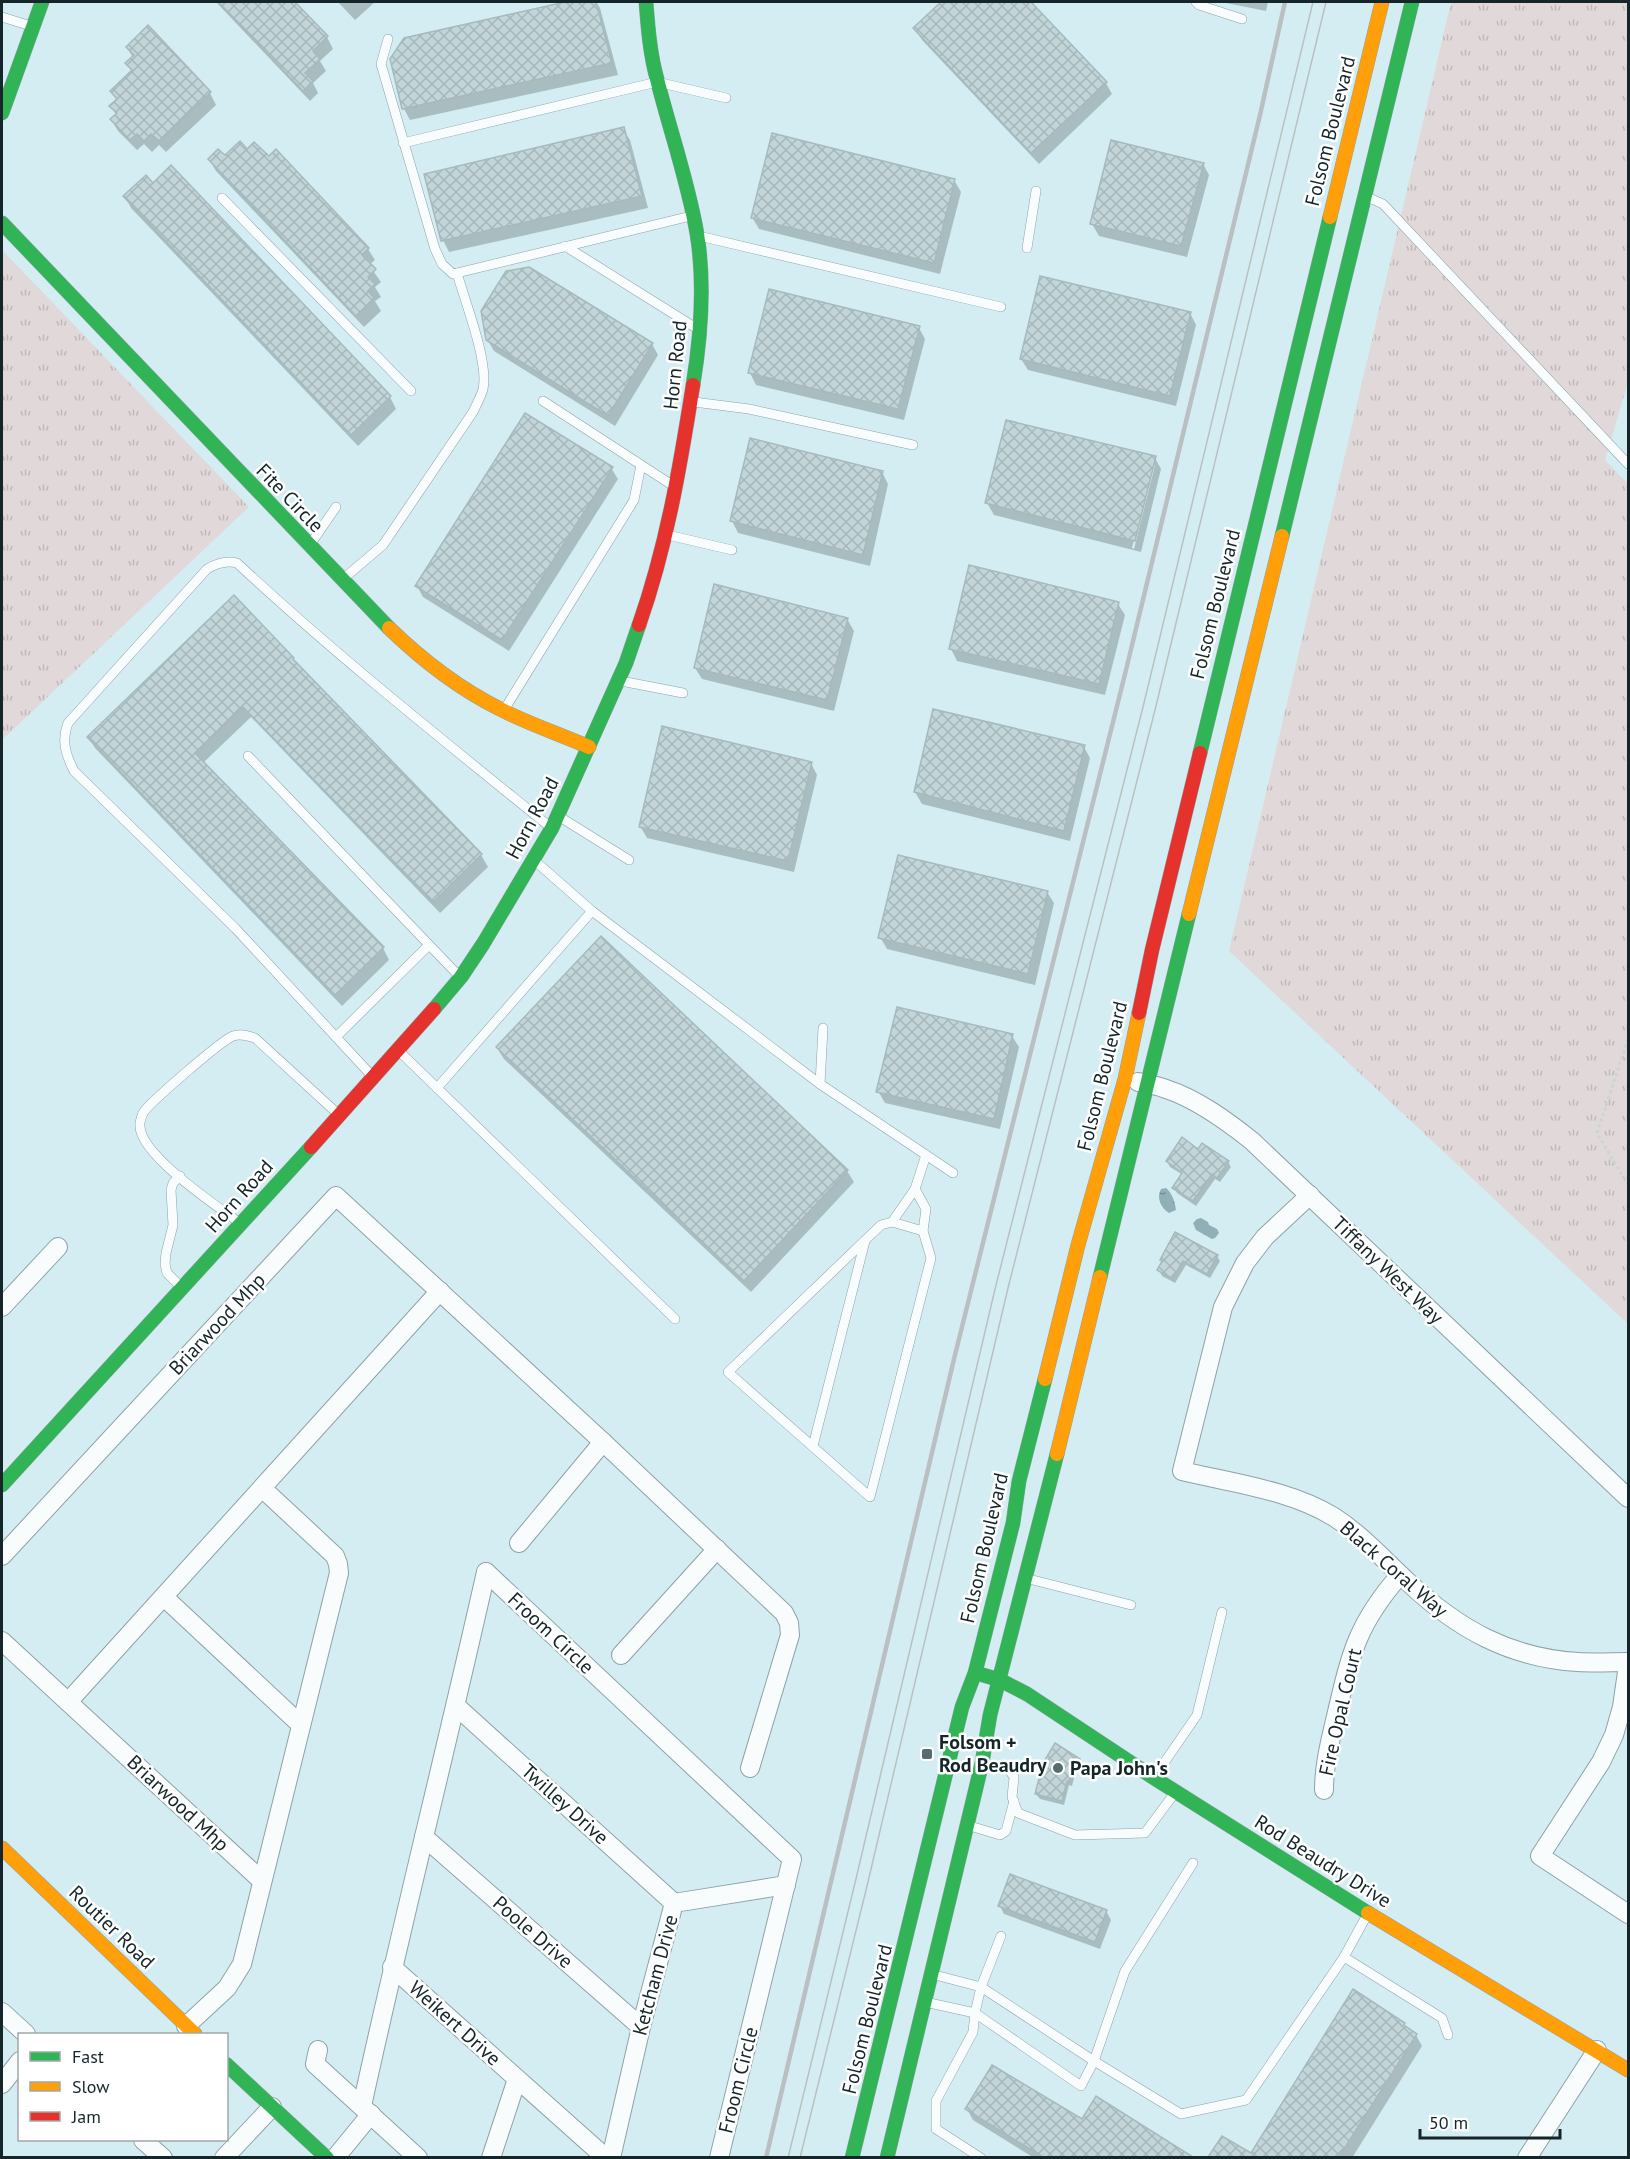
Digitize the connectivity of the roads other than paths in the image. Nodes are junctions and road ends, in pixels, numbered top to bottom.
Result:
1 (42, 2) edge
2 (646, 2) edge
3 (1197, 2) edge
4 (1382, 2) edge
5 (1412, 2) edge
6 (2, 17) edge
7 (1242, 19) dead end
8 (33, 27) junction
9 (388, 39) dead end
10 (1370, 51) junction
11 (8, 78) edge
12 (657, 82) junction
13 (726, 98) dead end
14 (1372, 100) dead end
15 (2, 113) edge
16 (403, 143) junction
17 (1356, 173) dead end
18 (1036, 191) dead end
19 (1364, 196) junction
20 (222, 198) dead end
21 (693, 216) junction
22 (2, 223) edge
23 (697, 235) junction
24 (565, 246) junction
25 (1027, 248) dead end
26 (457, 273) junction
27 (1001, 307) dead end
28 (701, 331) junction
29 (411, 391) dead end
30 (543, 401) dead end
31 (692, 402) junction
32 (913, 445) dead end
33 (1629, 464) edge
34 (641, 465) junction
35 (677, 488) junction
36 (336, 507) dead end
37 (666, 535) junction
38 (309, 546) junction
39 (732, 550) dead end
40 (341, 580) junction
41 (618, 680) junction
42 (683, 693) dead end
43 (504, 711) junction
44 (589, 747) junction
45 (248, 756) dead end
46 (555, 822) junction
47 (534, 859) junction
48 (629, 860) dead end
49 (592, 911) junction
50 (429, 945) junction
51 (461, 977) junction
52 (823, 1028) dead end
53 (336, 1037) junction
54 (399, 1050) junction
55 (374, 1078) junction
56 (1125, 1079) junction
57 (820, 1084) junction
58 (1148, 1084) junction
59 (437, 1088) junction
60 (340, 1115) junction
61 (926, 1155) junction
62 (953, 1173) dead end
63 (180, 1176) junction
64 (915, 1189) junction
65 (1310, 1195) junction
66 (892, 1222) junction
67 (241, 1223) junction
68 (923, 1231) junction
69 (865, 1241) junction
70 (58, 1247) dead end
71 (182, 1288) junction
72 (440, 1291) junction
73 (4, 1298) edge
74 (675, 1319) dead end
75 (603, 1442) junction
76 (813, 1446) junction
77 (2, 1485) edge
78 (262, 1488) junction
79 (1629, 1498) edge
80 (519, 1543) dead end
81 (717, 1549) junction
82 (2, 1556) edge
83 (1400, 1575) junction
84 (1027, 1579) junction
85 (164, 1597) junction
86 (1131, 1605) dead end
87 (1222, 1612) dead end
88 (2, 1641) edge
89 (621, 1655) dead end
90 (1629, 1664) edge
91 (975, 1672) junction
92 (1000, 1680) junction
93 (68, 1702) junction
94 (456, 1706) junction
95 (301, 1725) junction
96 (982, 1763) junction
97 (750, 1768) dead end
98 (1154, 1778) junction
99 (1324, 1790) dead end
100 (1176, 1792) junction
101 (1014, 1801) junction
102 (967, 1825) junction
103 (424, 1837) junction
104 (2, 1848) edge
105 (1193, 1863) dead end
106 (262, 1881) junction
107 (786, 1885) junction
108 (674, 1903) junction
109 (1368, 1913) junction
110 (1629, 1914) edge
111 (1001, 1936) dead end
112 (1344, 1958) junction
113 (392, 1967) junction
114 (932, 1974) junction
115 (981, 1987) junction
116 (925, 2002) junction
117 (2, 2012) edge
118 (975, 2013) junction
119 (641, 2027) junction
120 (190, 2030) edge
121 (25, 2033) edge
122 (1448, 2035) dead end
123 (318, 2050) dead end
124 (1597, 2050) junction
125 (879, 2054) junction
126 (1094, 2061) junction
127 (18, 2064) edge
128 (228, 2066) edge
129 (1629, 2070) edge
130 (887, 2076) dead end
131 (517, 2079) junction
132 (2, 2084) edge
133 (272, 2107) junction
134 (366, 2110) junction
135 (145, 2141) edge
136 (163, 2157) edge
137 (224, 2157) edge
138 (327, 2157) edge
139 (335, 2157) edge
140 (418, 2157) edge
141 (491, 2157) edge
142 (606, 2157) edge
143 (611, 2157) edge
144 (719, 2157) edge
145 (852, 2157) edge
146 (887, 2157) edge
147 (981, 2157) edge
148 (1527, 2157) edge

1 - 8 main road
2 - 12 main road, Horn Road
3 - 7 lane
4 - 10 main road, Folsom Boulevard
5 - 19 main road
6 - 8 lane
8 - 11 main road
9 - 16 lane
10 - 14 main road
10 - 56 main road, Folsom Boulevard
11 - 15 main road
12 - 13 lane
12 - 16 lane
12 - 21 main road, Horn Road
16 - 26 lane
17 - 19 main road
18 - 25 lane
19 - 33 lane
19 - 58 main road
20 - 29 lane
21 - 23 main road, Horn Road
21 - 24 lane
22 - 38 main road, Fite Circle
23 - 27 lane
23 - 28 main road, Horn Road
24 - 26 lane
24 - 28 lane
26 - 40 lane
28 - 31 main road, Horn Road
30 - 34 lane
31 - 32 lane
31 - 35 main road, Horn Road
34 - 35 lane
34 - 43 lane
35 - 37 main road, Horn Road
36 - 38 lane
37 - 39 lane
37 - 41 main road, Horn Road
38 - 40 main road, Fite Circle
40 - 43 main road, Fite Circle
41 - 42 lane
41 - 44 main road, Horn Road
43 - 44 main road, Fite Circle
44 - 46 main road, Horn Road
45 - 50 lane
46 - 47 main road, Horn Road
46 - 48 lane
46 - 53 lane
47 - 49 lane
47 - 51 main road, Horn Road
49 - 57 lane
49 - 59 lane
50 - 51 lane
50 - 53 lane
51 - 54 main road, Horn Road
52 - 57 lane
53 - 55 lane
54 - 55 main road, Horn Road
54 - 59 lane
55 - 60 main road, Horn Road
56 - 58 street, Tiffany West Way
56 - 91 main road, Folsom Boulevard
57 - 61 lane
58 - 65 street, Tiffany West Way
58 - 84 main road
59 - 74 lane
60 - 63 lane
60 - 67 main road, Horn Road
61 - 62 lane
61 - 64 lane
63 - 67 lane
63 - 71 lane
64 - 66 lane
64 - 68 lane
65 - 79 street, Tiffany West Way
65 - 83 street, Black Coral Way
66 - 68 lane
66 - 69 lane
67 - 71 main road, Horn Road
68 - 76 lane
69 - 76 lane
69 - 76 lane
70 - 73 street
71 - 77 main road, Horn Road
72 - 75 street, Briarwood Mhp
72 - 78 street
72 - 82 street, Briarwood Mhp
75 - 80 street
75 - 81 street, Briarwood Mhp
78 - 85 street
78 - 95 street
81 - 89 street
81 - 97 street, Briarwood Mhp
83 - 90 street, Black Coral Way
83 - 99 street, Fire Opal Court
84 - 86 lane
84 - 92 main road
85 - 93 street
85 - 95 street
87 - 98 lane
88 - 93 street, Briarwood Mhp
90 - 110 street
91 - 92 main road, Rod Beaudry Drive
91 - 125 main road, Folsom Boulevard
92 - 96 main road
92 - 98 main road, Rod Beaudry Drive
93 - 106 street, Briarwood Mhp
94 - 103 street, Froom Circle
94 - 107 street, Froom Circle
94 - 108 street, Twilley Drive
95 - 106 street
96 - 101 lane
96 - 102 main road
98 - 100 main road, Rod Beaudry Drive
100 - 101 lane
100 - 109 main road, Rod Beaudry Drive
101 - 102 lane
102 - 114 main road
103 - 113 street, Froom Circle
103 - 119 street, Poole Drive
104 - 120 main road, Routier Road
105 - 126 lane
106 - 120 street
107 - 108 street, Ketcham Drive
107 - 144 street, Froom Circle
108 - 119 street, Ketcham Drive
109 - 112 lane
109 - 124 main road, Rod Beaudry Drive
111 - 115 lane
112 - 122 lane
112 - 126 lane
113 - 131 street, Weikert Drive
113 - 134 street, Froom Circle
114 - 115 lane
114 - 116 main road
115 - 118 lane
115 - 126 lane
116 - 118 lane
116 - 146 main road
117 - 121 street
118 - 126 lane
118 - 147 lane
119 - 143 street, Ketcham Drive
123 - 134 street
124 - 129 main road, Rod Beaudry Drive
124 - 148 street
125 - 130 main road
125 - 145 main road, Folsom Boulevard
127 - 132 street
128 - 133 main road
131 - 141 street, Weikert Drive
131 - 142 street, Weikert Drive
133 - 137 street
133 - 138 main road
134 - 139 street
134 - 140 street
135 - 136 street

